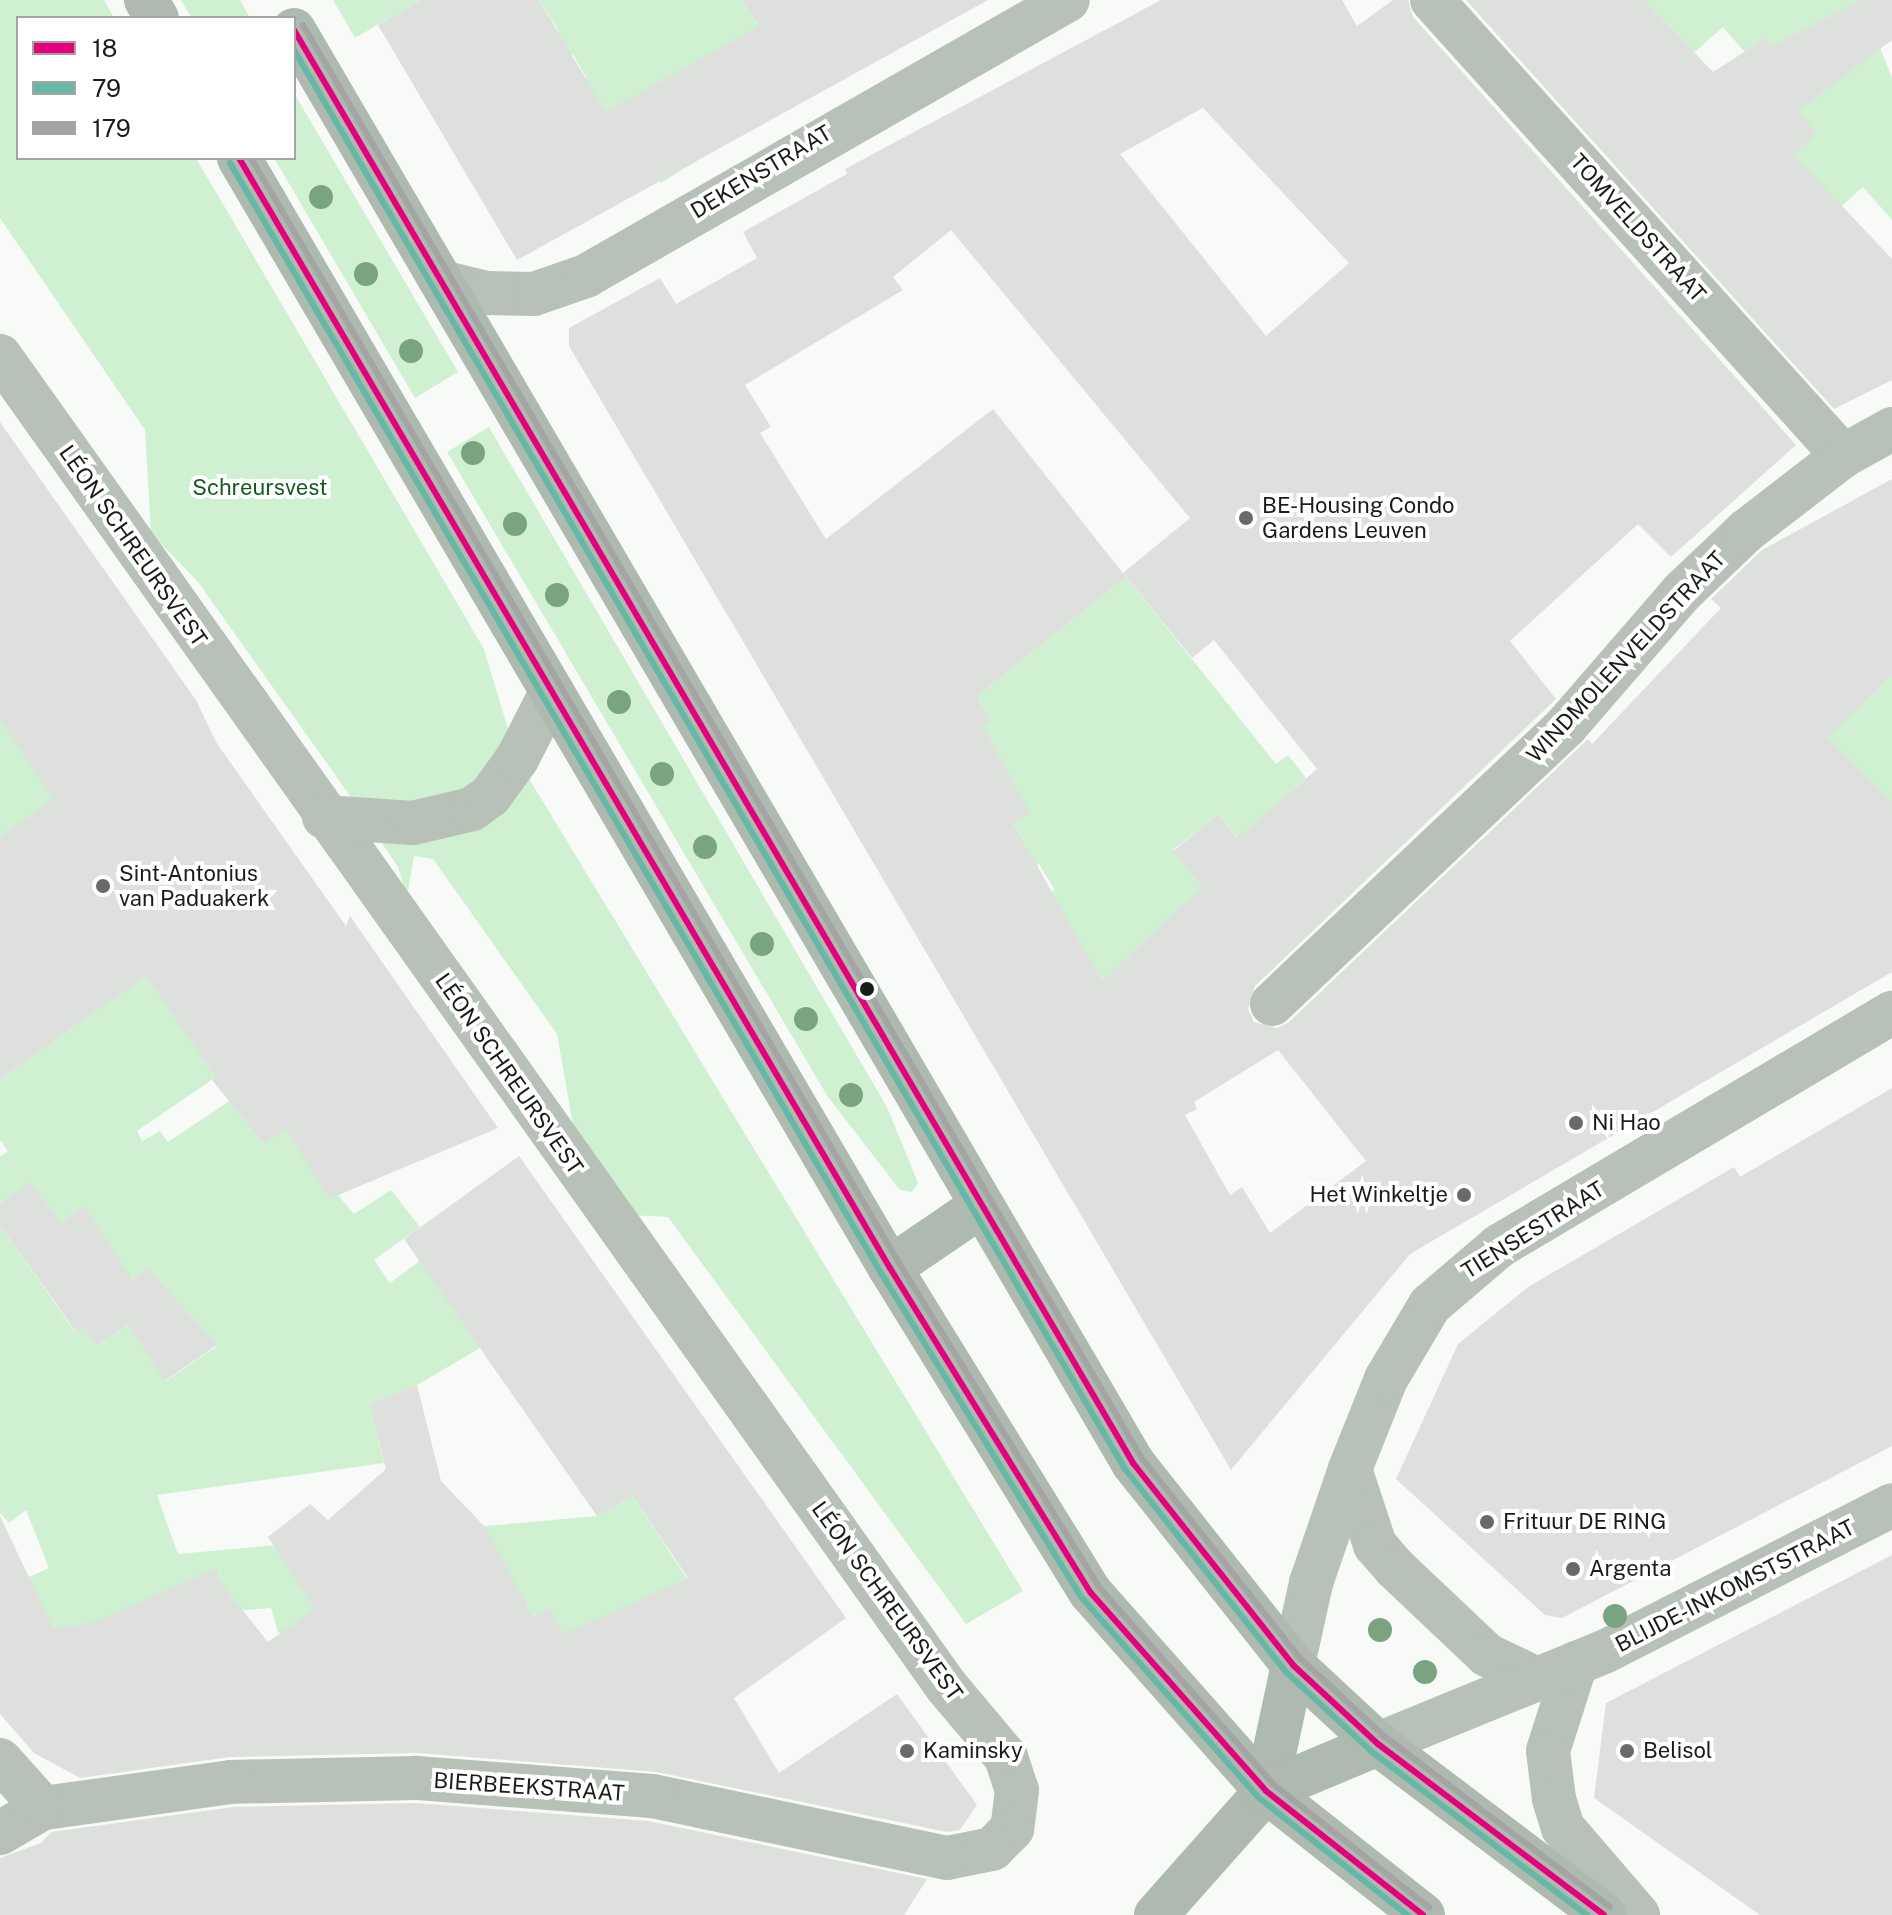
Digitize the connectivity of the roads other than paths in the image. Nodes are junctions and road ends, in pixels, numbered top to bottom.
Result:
1 (1068, 0) edge
2 (1432, 0) edge
3 (296, 33) edge
4 (240, 160) edge
5 (442, 282) junction
6 (0, 356) edge
7 (1892, 429) edge
8 (1843, 456) junction
9 (552, 691) junction
10 (324, 817) junction
11 (1272, 1004) dead end
12 (1892, 1013) edge
13 (978, 1208) junction
14 (890, 1268) junction
15 (1350, 1469) junction
16 (1892, 1505) edge
17 (1293, 1665) junction
18 (1557, 1671) junction
19 (1378, 1744) junction
20 (0, 1760) edge
21 (1017, 1790) joint
22 (1266, 1791) junction
23 (43, 1808) junction
24 (0, 1833) edge
25 (1156, 1915) edge
26 (1423, 1915) edge
27 (1604, 1915) edge
28 (1638, 1915) edge

1 - 5 street, DEKENSTRAAT
2 - 8 street, TOMVELDSTRAAT
3 - 5 main road
4 - 9 main road
5 - 13 main road
6 - 10 street, LÉON SCHREURSVEST
7 - 8 street, WINDMOLENVELDSTRAAT
8 - 11 street, WINDMOLENVELDSTRAAT
9 - 10 street
9 - 14 main road
10 - 21 street, LÉON SCHREURSVEST
12 - 15 street, TIENSESTRAAT
13 - 14 main road
13 - 17 main road
14 - 22 main road
15 - 17 street, TIENSESTRAAT
15 - 18 street
16 - 18 street, BLIJDE-INKOMSTSTRAAT
17 - 19 main road
17 - 22 main road
18 - 19 street, BLIJDE-INKOMSTSTRAAT
18 - 28 street
19 - 22 main road
19 - 27 main road
20 - 23 street
21 - 23 street, BIERBEEKSTRAAT
22 - 25 main road
22 - 26 main road
23 - 24 street, BIERBEEKSTRAAT

